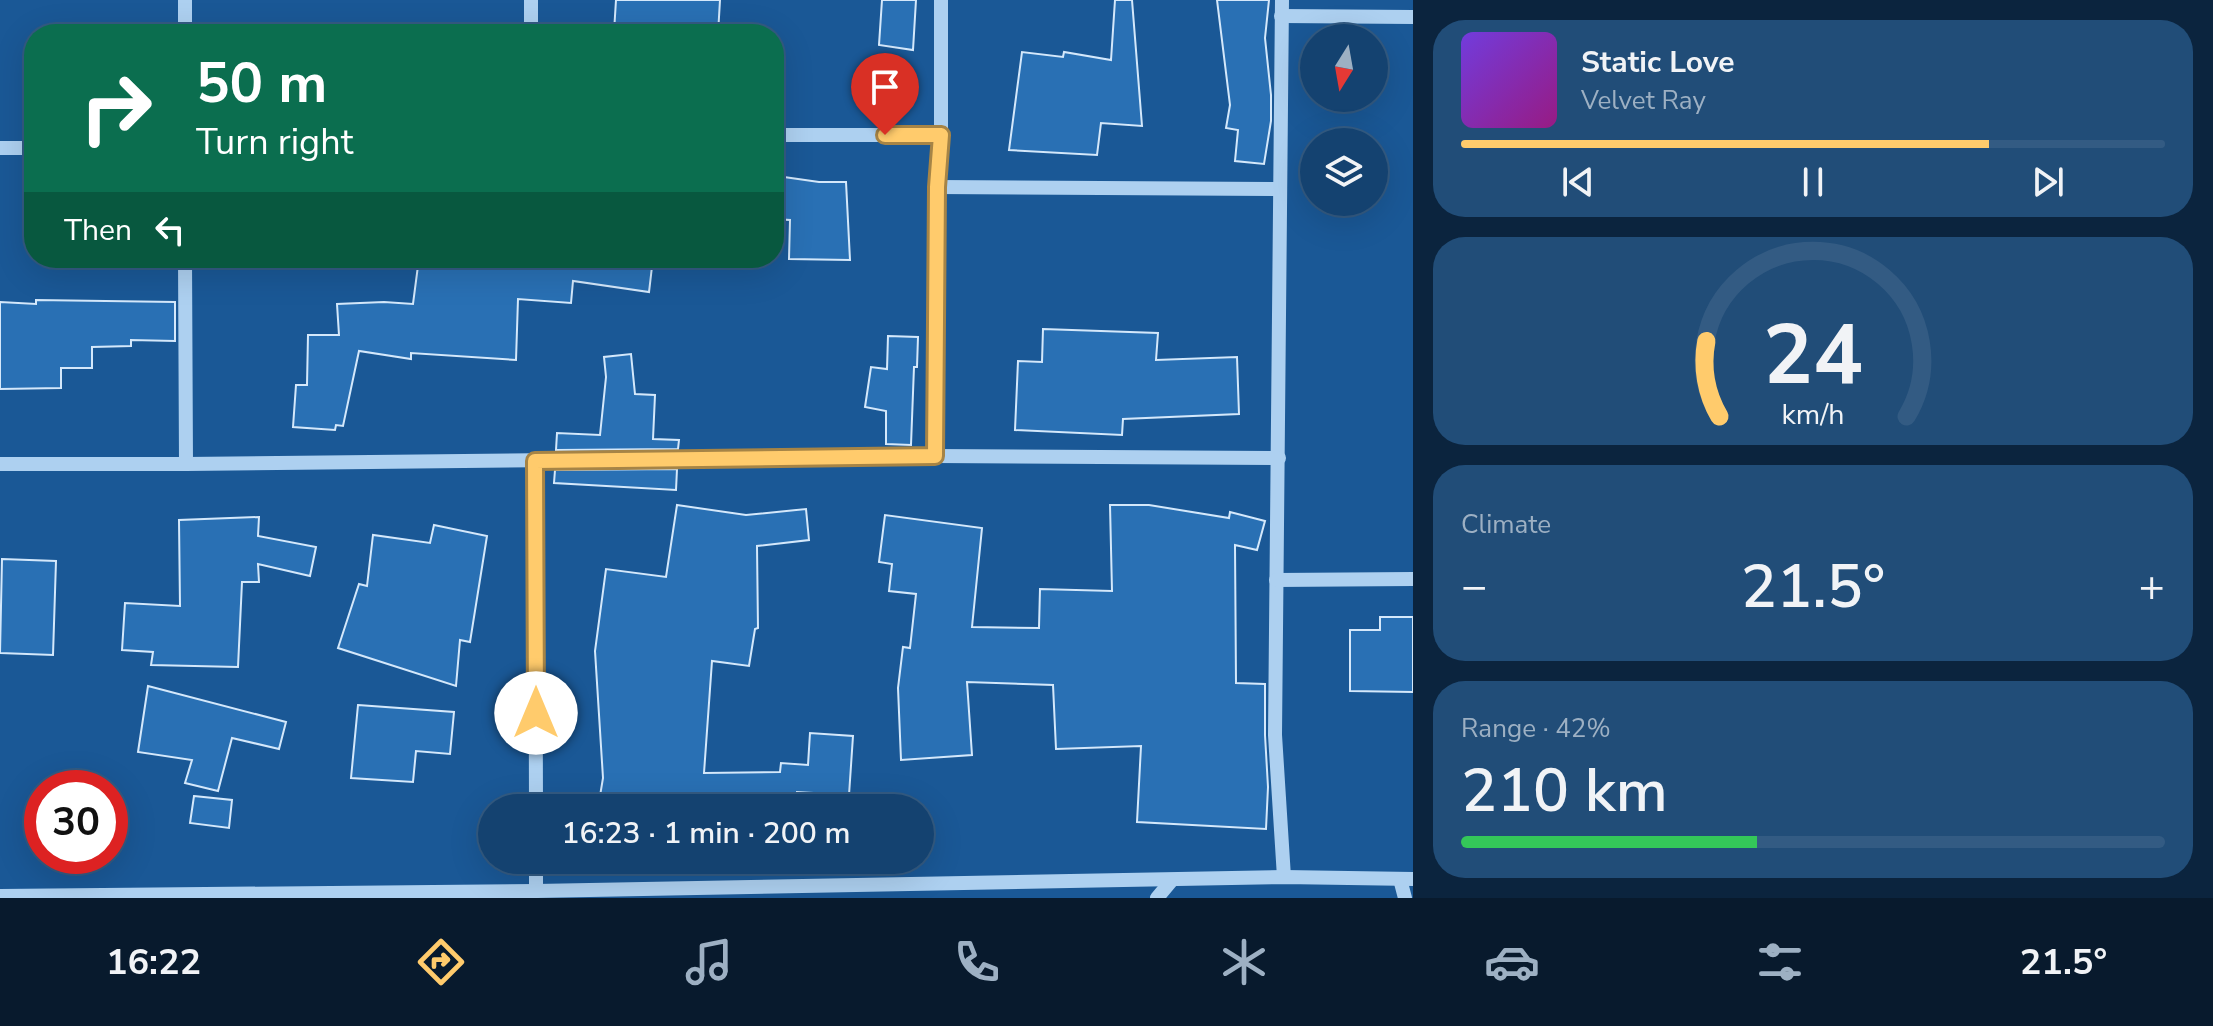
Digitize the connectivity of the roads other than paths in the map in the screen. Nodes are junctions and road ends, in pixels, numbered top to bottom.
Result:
1 (185, 0) edge
2 (531, 0) edge
3 (941, 0) edge
4 (1282, 0) edge
5 (1281, 16) junction
6 (1413, 17) edge
7 (185, 24) edge
8 (531, 24) edge
9 (784, 135) edge
10 (941, 135) junction
11 (0, 148) edge
12 (24, 148) edge
13 (937, 187) junction
14 (1280, 189) junction
15 (185, 268) edge
16 (935, 456) junction
17 (1279, 458) junction
18 (535, 461) junction
19 (0, 464) edge
20 (186, 464) junction
21 (1413, 579) edge
22 (1276, 580) junction
23 (536, 794) edge
24 (536, 874) edge
25 (1284, 877) junction
26 (1407, 879) edge
27 (1172, 880) junction
28 (536, 891) junction
29 (0, 896) edge
30 (1157, 898) edge
31 (1405, 898) edge

1 - 7 street
2 - 8 street
3 - 10 street
4 - 5 street
5 - 6 street
5 - 14 street
9 - 10 street
10 - 13 street
11 - 12 street
13 - 14 street
13 - 16 street
14 - 17 street
15 - 20 street
16 - 17 street
16 - 18 street
17 - 22 street
18 - 20 street
18 - 23 street
19 - 20 street
21 - 22 street
22 - 25 street
24 - 28 street
25 - 26 street
25 - 27 street
26 - 31 street
27 - 28 street
27 - 30 street
28 - 29 street

